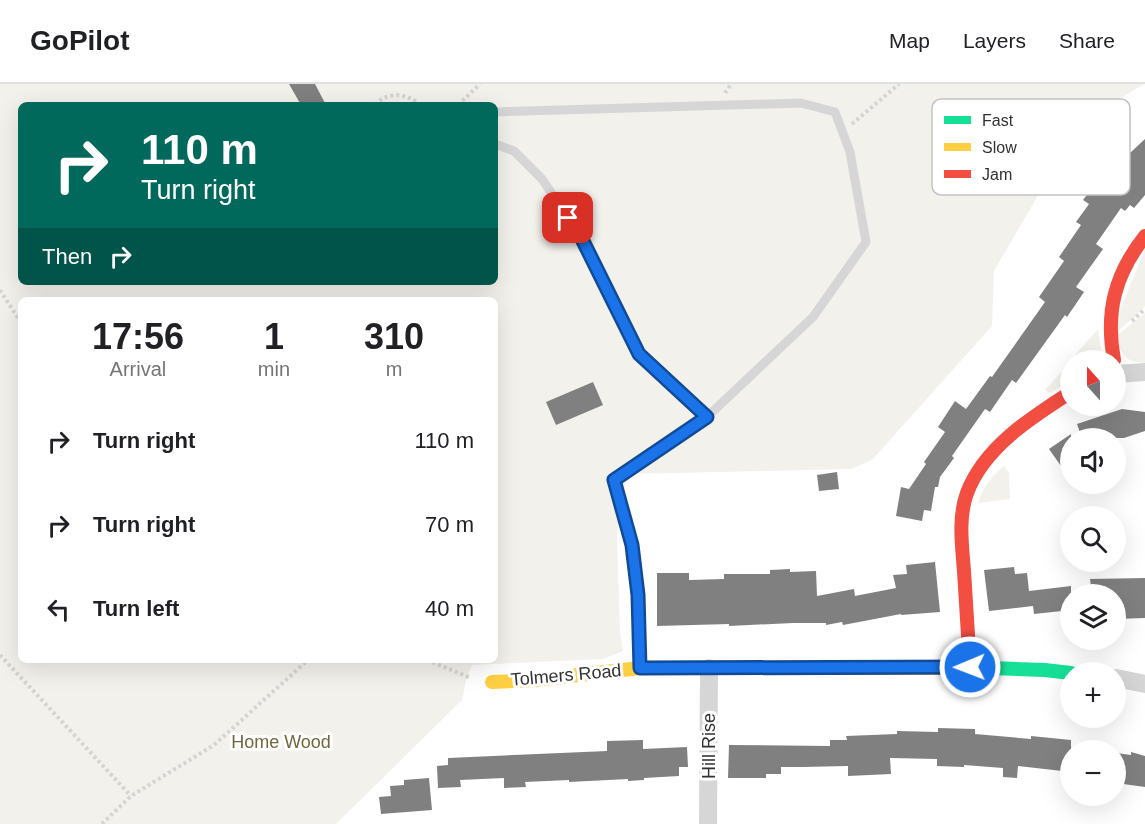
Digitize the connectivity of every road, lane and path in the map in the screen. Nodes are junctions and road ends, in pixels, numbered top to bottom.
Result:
1 (480, 84) edge
2 (899, 84) edge
3 (378, 102) edge
4 (417, 102) edge
5 (461, 102) edge
6 (498, 112) edge
7 (842, 132) junction
8 (498, 145) edge
9 (1145, 236) edge
10 (0, 290) edge
11 (18, 319) edge
12 (1112, 350) edge
13 (1126, 371) edge
14 (1145, 372) edge
15 (1060, 399) edge
16 (707, 417) junction
17 (0, 655) edge
18 (305, 663) edge
19 (435, 663) edge
20 (970, 667) junction
21 (640, 668) junction
22 (709, 668) junction
23 (1060, 672) edge
24 (1126, 680) edge
25 (492, 682) joint
26 (1145, 684) edge
27 (131, 796) junction
28 (102, 824) edge
29 (708, 824) edge

1 - 5 path
2 - 7 path
3 - 4 path
6 - 7 lane
7 - 16 lane
8 - 16 lane
9 - 12 street
10 - 11 path
13 - 14 street
15 - 20 street
16 - 21 lane
17 - 27 path
18 - 27 path
19 - 25 path
20 - 22 street, Tolmers Road
20 - 23 street, Tolmers Road
21 - 22 street, Tolmers Road
21 - 25 street, Tolmers Road
22 - 29 street, Hill Rise
24 - 26 street
27 - 28 path

